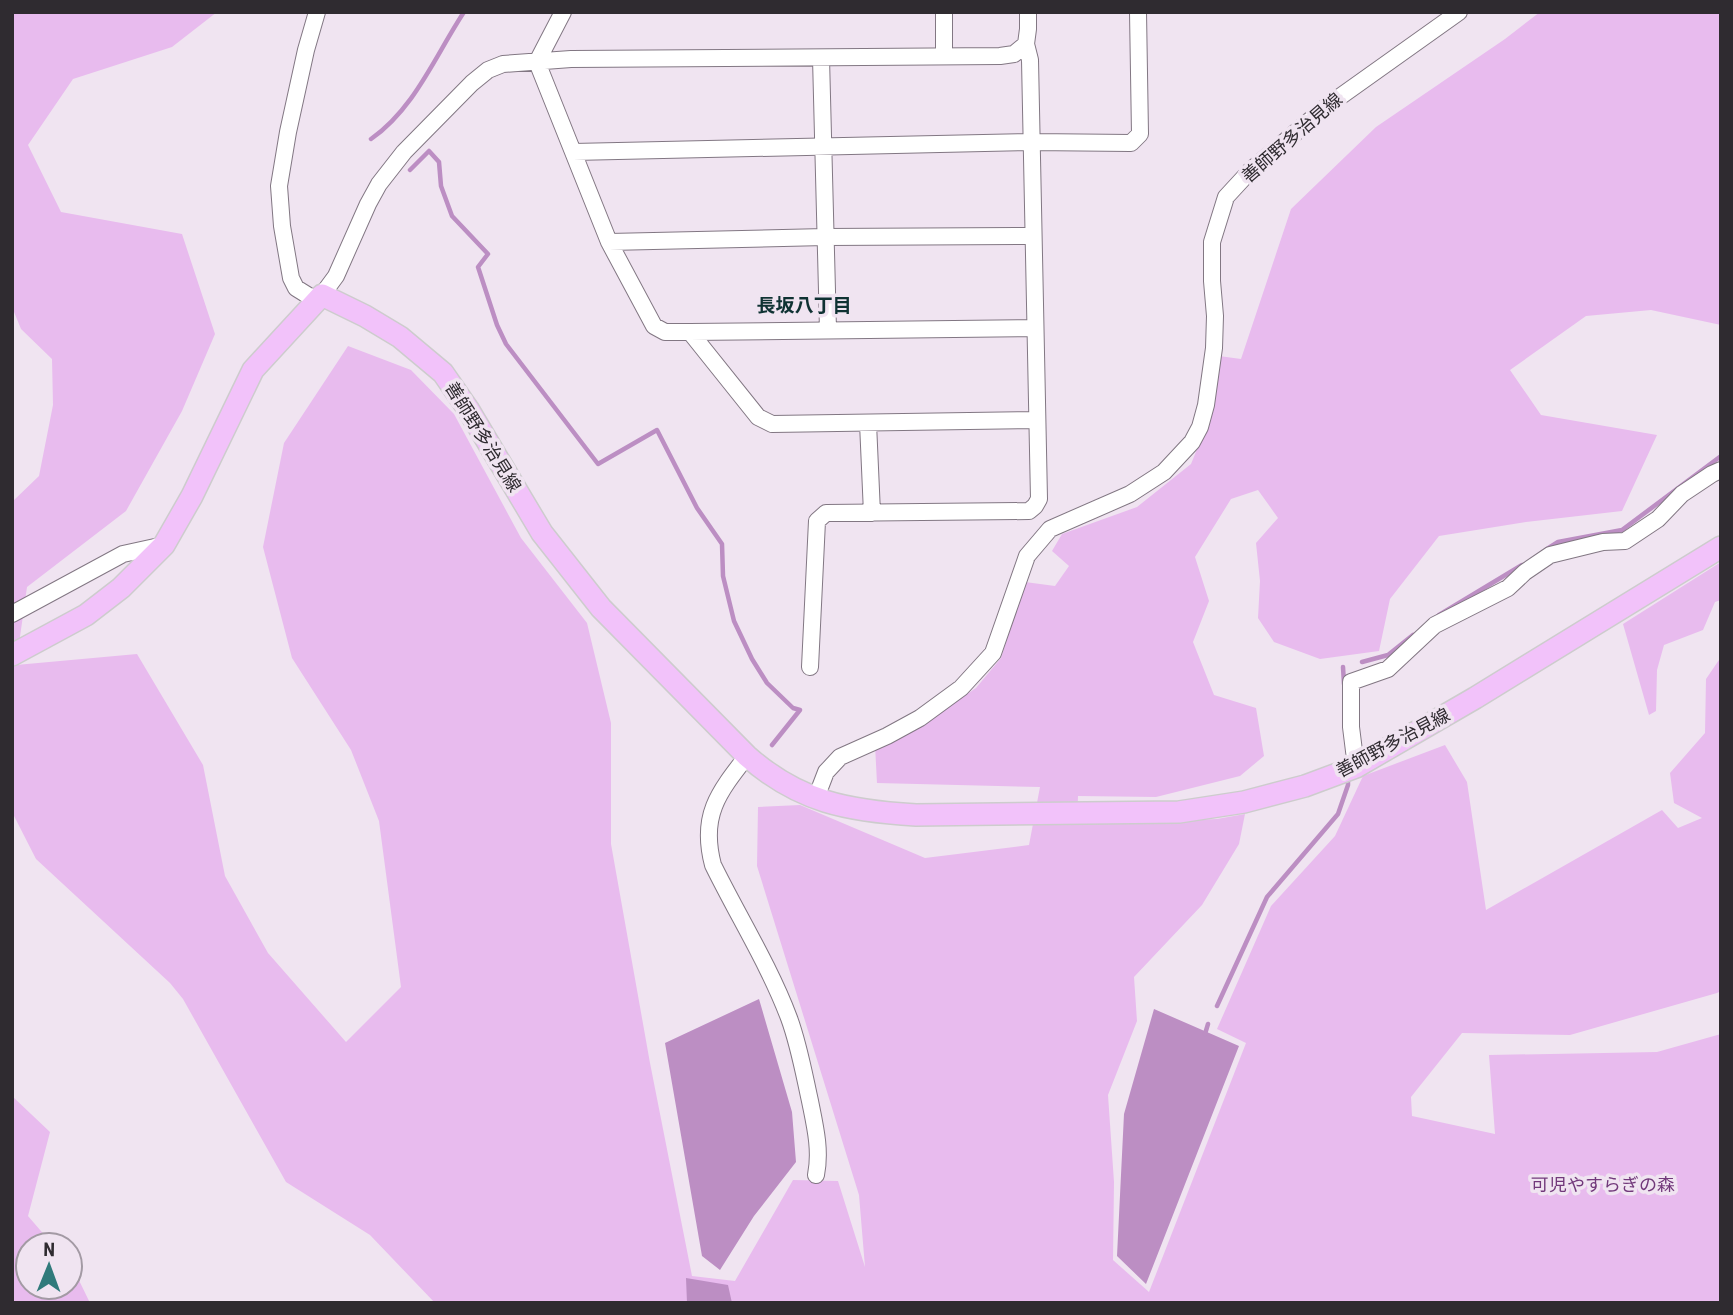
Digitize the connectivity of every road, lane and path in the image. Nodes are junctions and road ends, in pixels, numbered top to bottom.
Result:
1 (317, 12) edge
2 (563, 12) edge
3 (944, 12) edge
4 (1028, 12) edge
5 (1138, 12) edge
6 (1459, 12) edge
7 (1026, 44) junction
8 (944, 56) junction
9 (821, 58) junction
10 (537, 62) junction
11 (1031, 142) junction
12 (824, 146) junction
13 (573, 152) junction
14 (1033, 236) junction
15 (825, 237) junction
16 (609, 242) junction
17 (320, 298) junction
18 (1035, 328) junction
19 (828, 330) junction
20 (690, 332) junction
21 (1036, 420) junction
22 (868, 424) junction
23 (1721, 470) edge
24 (1035, 506) junction
25 (872, 513) junction
26 (1050, 529) junction
27 (164, 545) junction
28 (1721, 547) edge
29 (12, 614) edge
30 (12, 655) edge
31 (810, 667) dead end
32 (747, 756) junction
33 (1356, 767) junction
34 (816, 798) junction
35 (816, 1175) dead end

1 - 17 street
2 - 10 street
3 - 8 street
4 - 7 street
5 - 11 street
6 - 26 street, 善師野多治見線
7 - 8 street
7 - 11 street
8 - 9 street
9 - 10 street
9 - 12 street
10 - 13 street
10 - 17 street
11 - 12 street
11 - 14 street
12 - 13 street
12 - 15 street
13 - 16 street
14 - 15 street
14 - 18 street
15 - 16 street
15 - 19 street
16 - 20 street
17 - 27 main road
17 - 32 main road, 善師野多治見線
18 - 19 street
18 - 21 street
19 - 20 street
20 - 22 street
21 - 22 street
21 - 24 street
22 - 25 street
23 - 33 street
24 - 25 street
24 - 26 street
25 - 31 street
26 - 34 street, 善師野多治見線
27 - 29 street
27 - 30 main road
28 - 33 main road, 善師野多治見線
32 - 34 main road, 善師野多治見線
32 - 35 street
33 - 34 main road, 善師野多治見線

